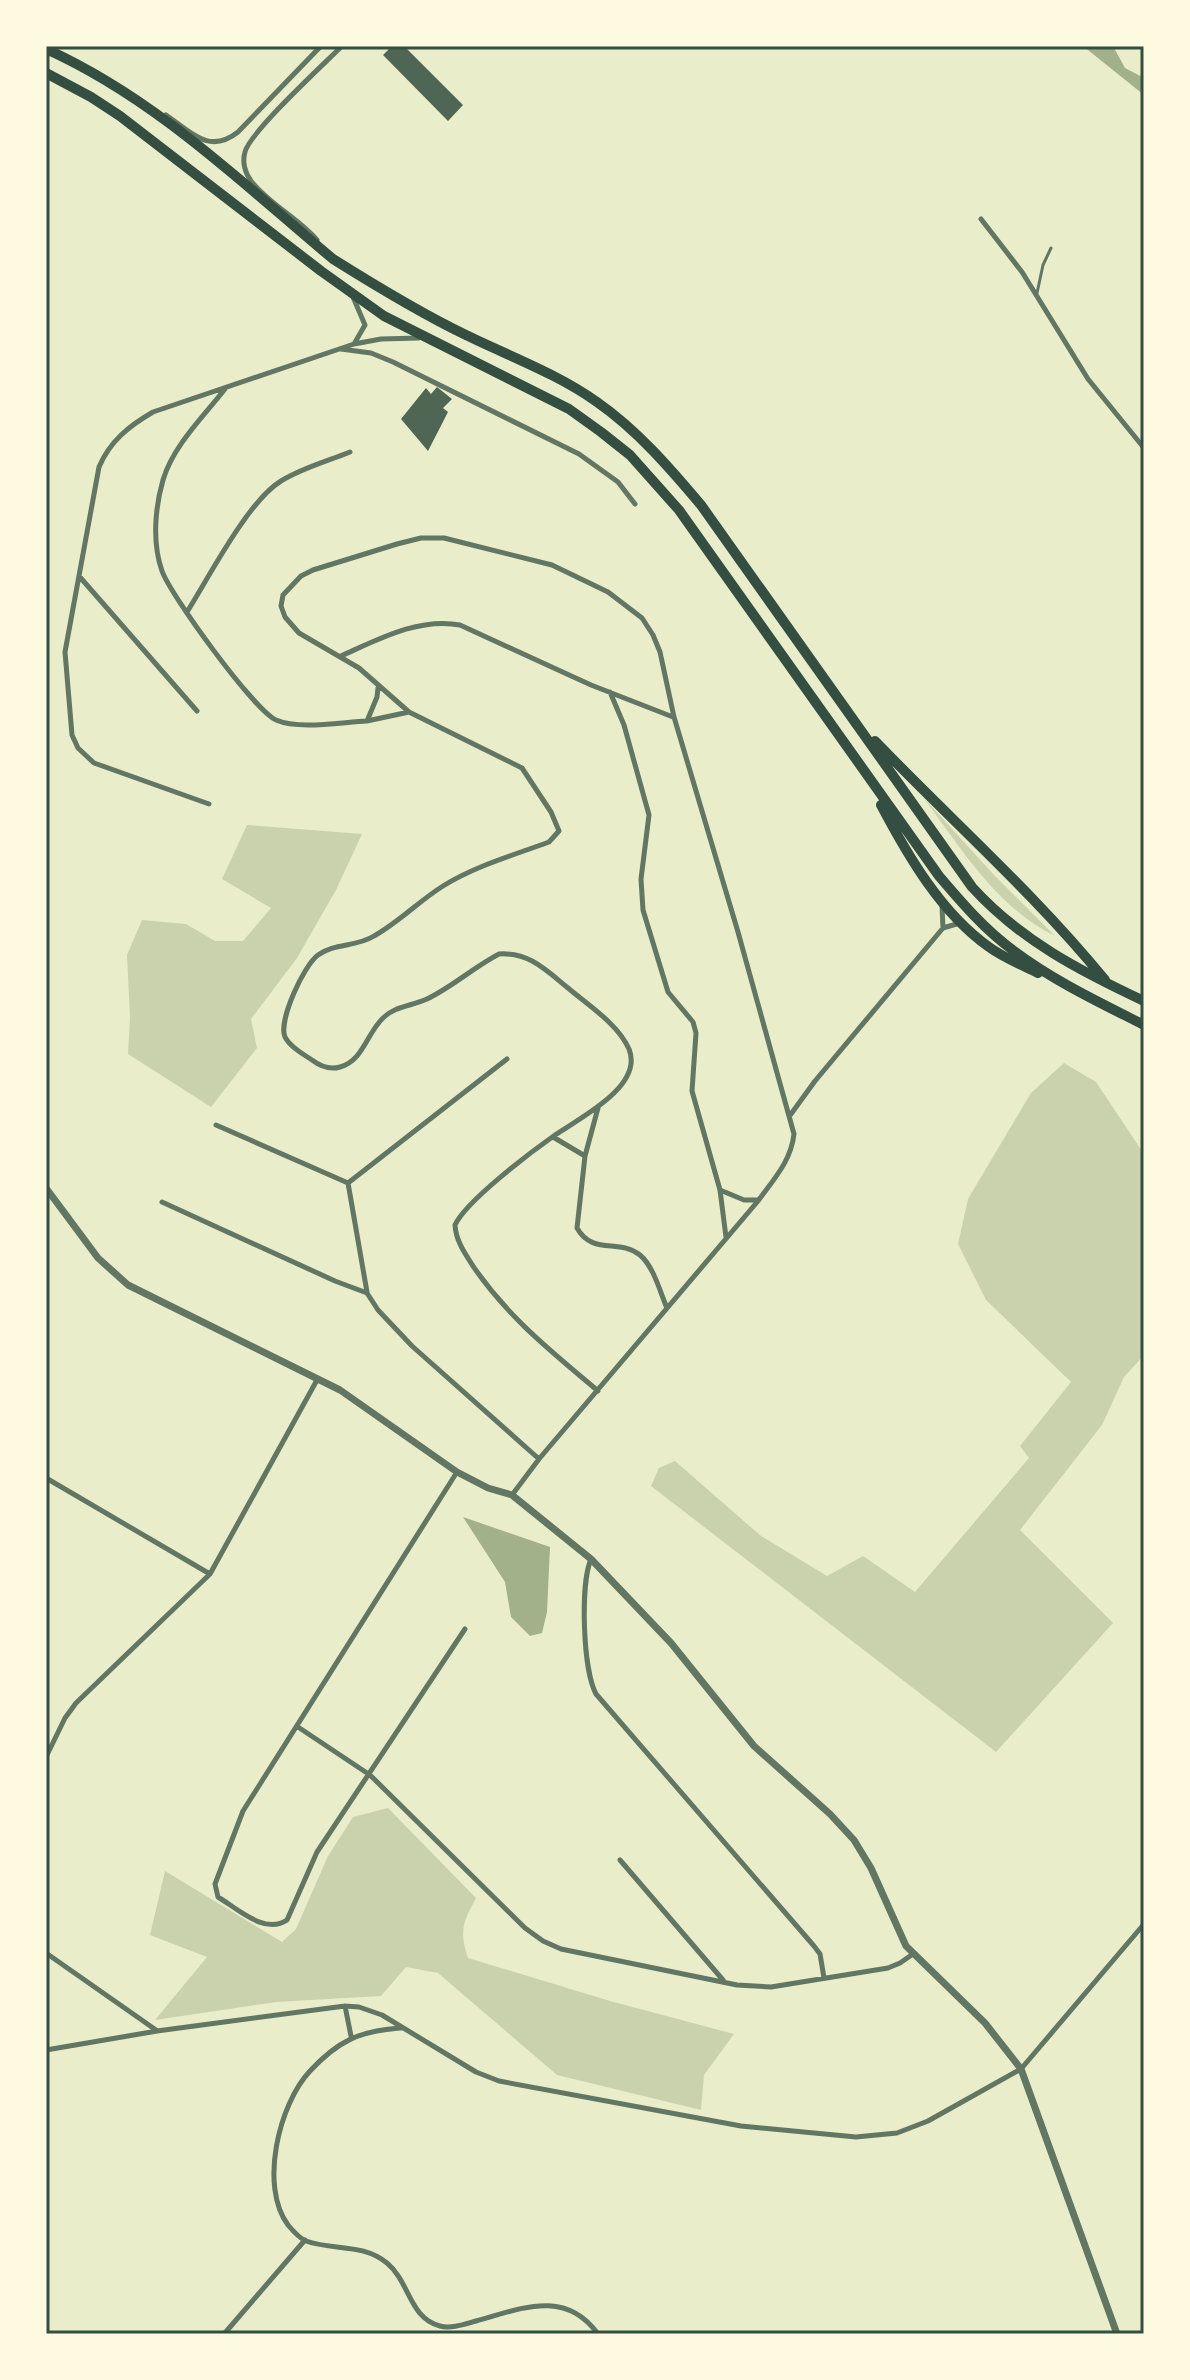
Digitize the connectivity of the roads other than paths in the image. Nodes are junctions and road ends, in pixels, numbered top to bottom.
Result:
1 (321, 46) edge
2 (342, 46) edge
3 (46, 49) edge
4 (46, 73) edge
5 (107, 80) junction
6 (981, 219) dead end
7 (1051, 248) dead end
8 (333, 259) junction
9 (351, 293) junction
10 (1036, 296) junction
11 (424, 338) junction
12 (354, 344) junction
13 (340, 349) junction
14 (225, 389) junction
15 (1144, 448) edge
16 (350, 452) dead end
17 (635, 504) dead end
18 (78, 575) junction
19 (187, 612) junction
20 (340, 657) junction
21 (378, 687) junction
22 (610, 692) junction
23 (197, 711) dead end
24 (409, 712) junction
25 (674, 717) junction
26 (851, 717) junction
27 (367, 721) junction
28 (863, 771) junction
29 (209, 804) dead end
30 (941, 899) junction
31 (961, 922) junction
32 (943, 928) junction
33 (1109, 985) junction
34 (1076, 991) junction
35 (1144, 1001) edge
36 (1144, 1025) edge
37 (507, 1059) dead end
38 (598, 1107) junction
39 (790, 1115) junction
40 (216, 1125) dead end
41 (553, 1137) junction
42 (585, 1156) junction
43 (348, 1183) junction
44 (46, 1188) edge
45 (720, 1190) junction
46 (758, 1201) junction
47 (162, 1202) dead end
48 (726, 1238) junction
49 (367, 1293) junction
50 (667, 1308) junction
51 (317, 1380) junction
52 (598, 1391) junction
53 (539, 1459) junction
54 (457, 1472) junction
55 (46, 1478) edge
56 (512, 1495) junction
57 (591, 1559) junction
58 (210, 1574) junction
59 (465, 1629) dead end
60 (298, 1727) junction
61 (46, 1757) edge
62 (370, 1775) junction
63 (620, 1860) dead end
64 (1144, 1924) edge
65 (46, 1953) edge
66 (913, 1954) junction
67 (824, 1978) junction
68 (724, 1981) junction
69 (345, 2006) junction
70 (403, 2028) junction
71 (157, 2031) junction
72 (351, 2037) junction
73 (46, 2050) edge
74 (1021, 2069) junction
75 (305, 2240) junction
76 (224, 2334) edge
77 (598, 2334) edge
78 (1117, 2334) edge

1 - 5 street
2 - 8 street
3 - 5 highway
4 - 9 highway
5 - 8 highway
6 - 10 street
7 - 10 lane
8 - 26 highway
9 - 11 highway
9 - 12 street
10 - 15 street
11 - 12 street
11 - 28 highway
12 - 13 street
13 - 14 street
13 - 17 street
14 - 18 street
14 - 19 street
16 - 19 street
18 - 23 street
18 - 29 street
19 - 27 street
20 - 21 street
20 - 22 street
20 - 25 street
21 - 24 street
21 - 27 street
22 - 25 street
22 - 45 street
24 - 27 street
24 - 38 street
25 - 39 street
26 - 33 highway
26 - 33 highway
28 - 30 highway
28 - 34 highway
30 - 31 highway
30 - 32 street
31 - 32 street
31 - 34 highway
32 - 39 street
33 - 35 highway
34 - 36 highway
37 - 43 street
38 - 41 street
38 - 42 street
39 - 46 street
40 - 43 street
41 - 42 street
41 - 52 street
42 - 50 street
43 - 49 street
44 - 51 street
45 - 46 street
45 - 48 street
46 - 48 street
47 - 49 street
48 - 50 street
49 - 53 street
50 - 52 street
51 - 54 street
51 - 58 street
52 - 53 street
53 - 56 street
54 - 56 street
54 - 60 street
55 - 58 street
56 - 57 street
57 - 66 street
57 - 67 street
58 - 61 street
59 - 62 street
60 - 62 street
60 - 62 street
62 - 68 street
63 - 68 street
64 - 74 street
65 - 71 street
66 - 67 street
66 - 74 street
67 - 68 street
69 - 70 street
69 - 71 street
69 - 72 street
70 - 72 street
70 - 74 street
71 - 73 street
72 - 75 street
74 - 78 street
75 - 76 street
75 - 77 street

